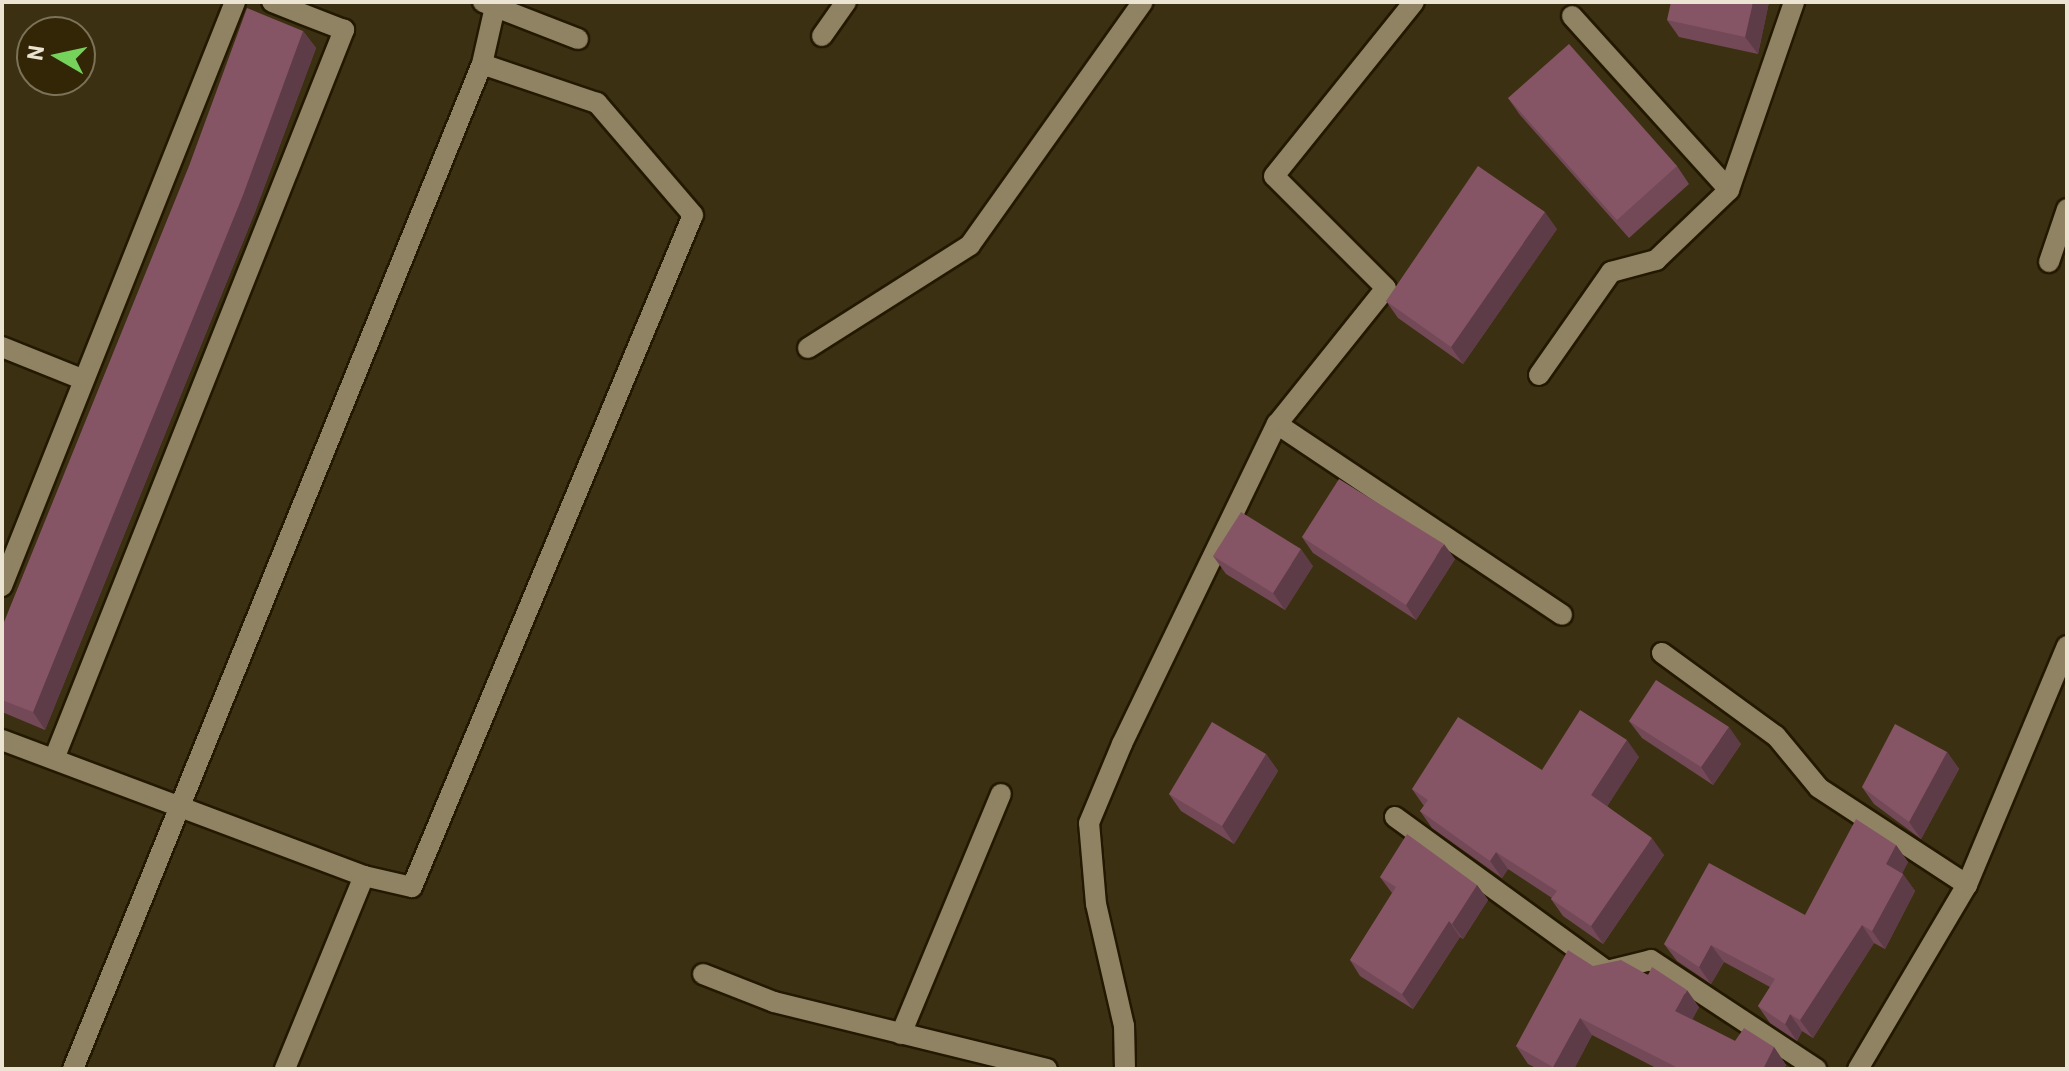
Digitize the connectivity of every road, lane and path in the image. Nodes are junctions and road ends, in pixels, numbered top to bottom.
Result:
1 (235, 2) edge
2 (272, 2) edge
3 (846, 2) edge
4 (1143, 2) edge
5 (1414, 2) edge
6 (1794, 2) edge
7 (489, 4) edge
8 (1572, 16) dead end
9 (822, 36) dead end
10 (578, 39) dead end
11 (482, 64) junction
12 (1729, 190) junction
13 (2067, 209) edge
14 (2049, 262) dead end
15 (2, 347) edge
16 (808, 348) dead end
17 (1539, 375) dead end
18 (84, 380) junction
19 (1277, 424) junction
20 (2, 586) edge
21 (1562, 615) dead end
22 (2067, 646) edge
23 (1662, 653) dead end
24 (2, 740) edge
25 (54, 759) junction
26 (1001, 794) dead end
27 (179, 807) junction
28 (1395, 817) dead end
29 (364, 876) junction
30 (1967, 885) junction
31 (703, 974) dead end
32 (901, 1034) junction
33 (1123, 1068) edge
34 (73, 1069) edge
35 (285, 1069) edge
36 (1047, 1069) edge
37 (1816, 1069) edge
38 (1858, 1069) edge

1 - 18 street
2 - 25 street
3 - 9 street
4 - 16 street
5 - 19 street
6 - 12 street
7 - 10 street
7 - 11 street
8 - 12 street
11 - 27 street
11 - 29 street
12 - 17 street
13 - 14 street
15 - 18 street
18 - 20 street
19 - 21 street
19 - 33 street
22 - 30 street
23 - 30 street
24 - 25 street
25 - 27 street
26 - 32 street
27 - 29 street
27 - 34 street
28 - 37 street
29 - 35 street
30 - 38 street
31 - 32 street
32 - 36 street

